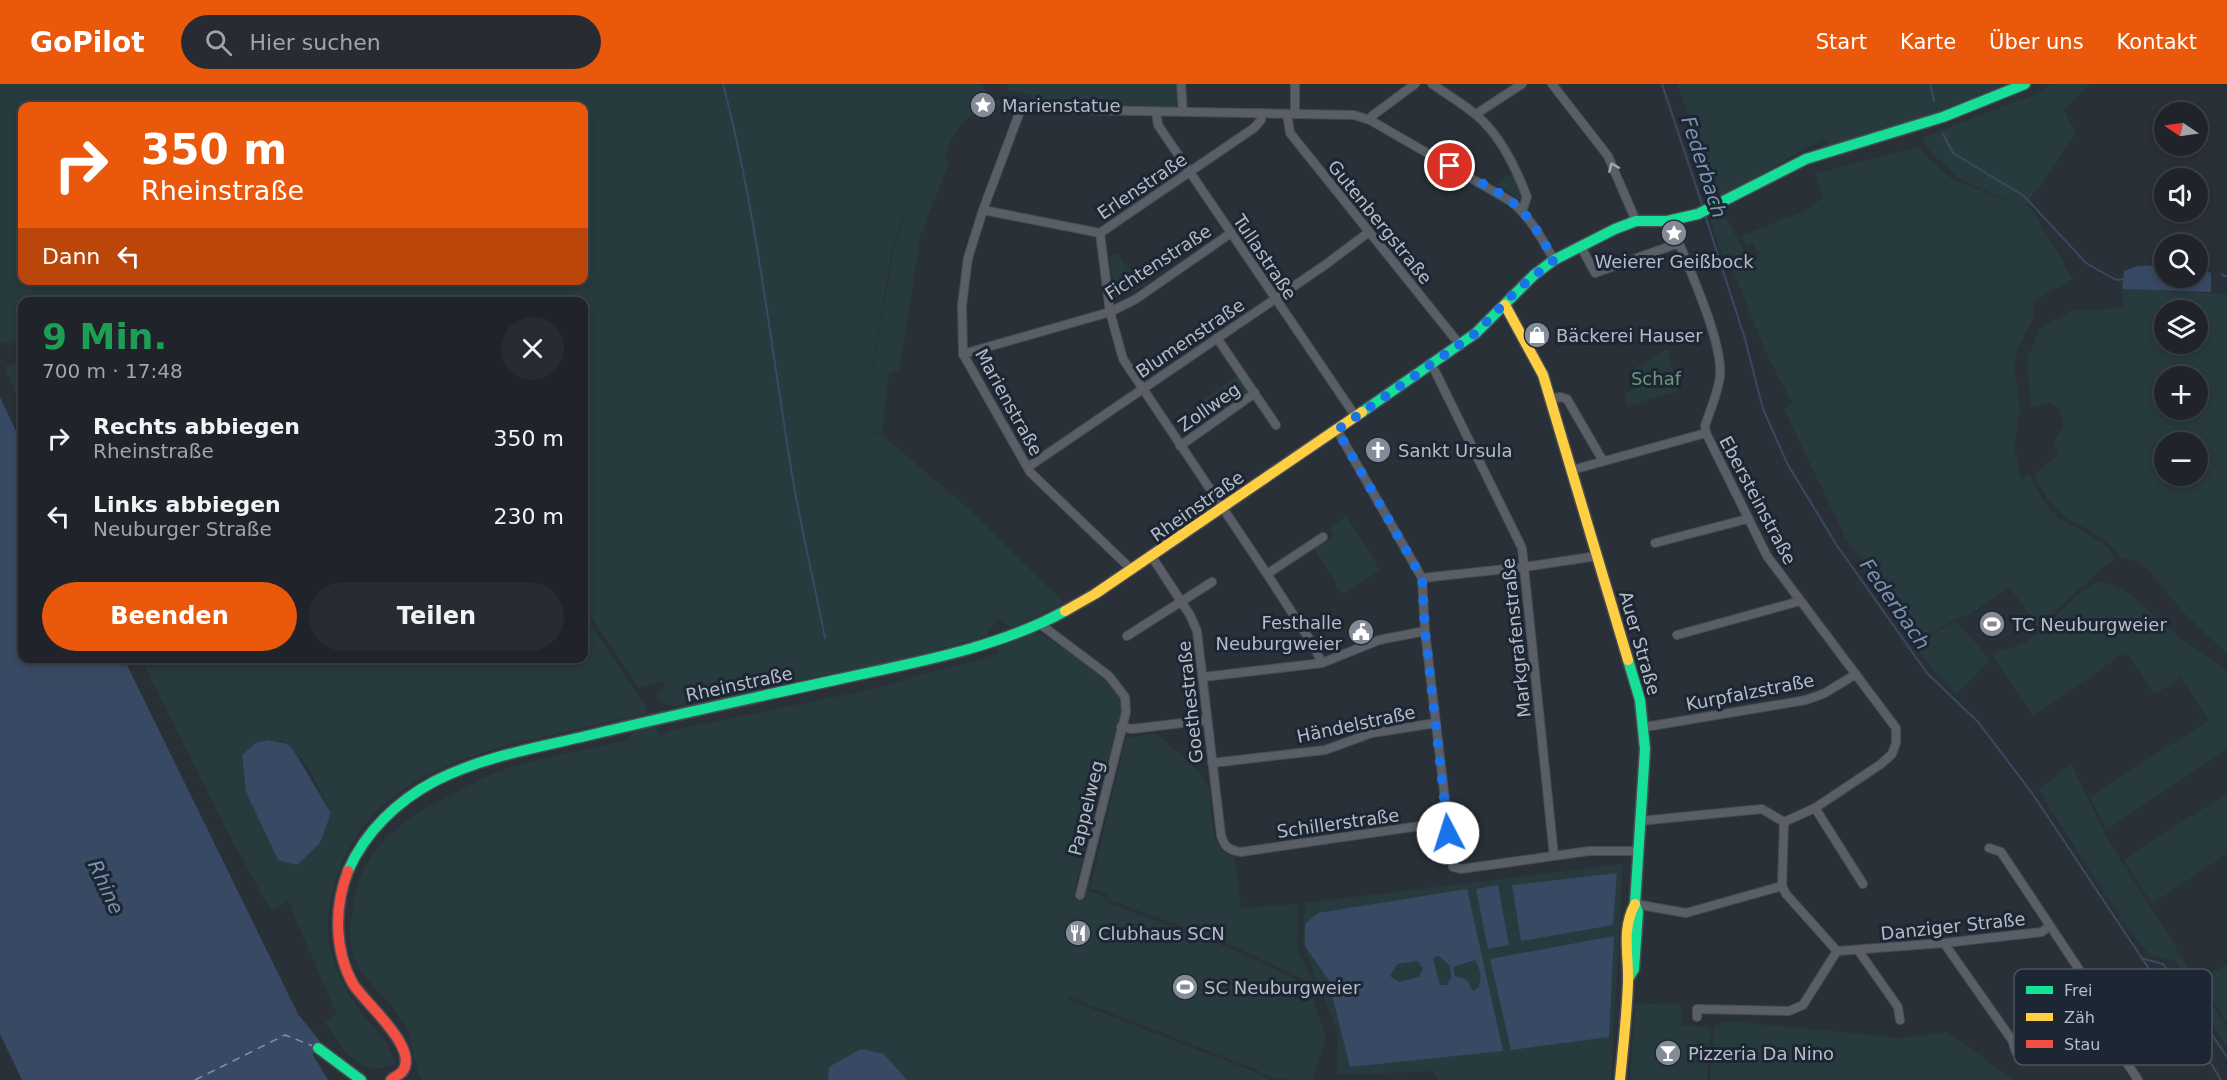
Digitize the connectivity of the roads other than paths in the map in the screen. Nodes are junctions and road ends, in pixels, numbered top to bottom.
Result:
1 (1181, 84) edge
2 (1295, 84) edge
3 (1415, 84) edge
4 (1432, 84) edge
5 (1522, 84) edge
6 (1552, 84) edge
7 (2025, 84) edge
8 (1156, 112) junction
9 (1183, 112) junction
10 (1262, 113) junction
11 (1291, 114) junction
12 (1476, 114) junction
13 (1370, 120) junction
14 (1189, 172) junction
15 (983, 210) junction
16 (1522, 210) junction
17 (1636, 221) junction
18 (1369, 232) junction
19 (1100, 233) junction
20 (1231, 233) junction
21 (1581, 247) junction
22 (1554, 260) junction
23 (1275, 298) junction
24 (1505, 305) junction
25 (1110, 312) junction
26 (1217, 338) junction
27 (1460, 345) junction
28 (963, 354) junction
29 (1432, 366) junction
30 (1142, 389) junction
31 (1255, 393) junction
32 (1550, 399) junction
33 (1356, 417) junction
34 (1276, 425) dead end
35 (1337, 430) junction
36 (1706, 433) junction
37 (1180, 446) junction
38 (1604, 461) junction
39 (1028, 467) junction
40 (1572, 470) junction
41 (1222, 508) junction
42 (1747, 519) junction
43 (1323, 537) dead end
44 (1655, 543) dead end
45 (1597, 556) junction
46 (1152, 557) junction
47 (1524, 567) junction
48 (1132, 570) junction
49 (1267, 574) junction
50 (1422, 578) junction
51 (1212, 582) dead end
52 (1800, 601) junction
53 (1181, 602) junction
54 (1040, 624) junction
55 (1425, 631) junction
56 (1677, 635) dead end
57 (1127, 636) dead end
58 (1322, 663) junction
59 (1857, 674) junction
60 (1203, 676) junction
61 (1207, 720) junction
62 (1436, 723) junction
63 (1121, 727) junction
64 (1645, 727) junction
65 (1212, 763) junction
66 (1815, 808) junction
67 (1639, 821) junction
68 (1447, 822) junction
69 (1784, 822) junction
70 (1989, 848) dead end
71 (1233, 851) joint
72 (1638, 851) junction
73 (1554, 855) junction
74 (1863, 884) dead end
75 (1782, 886) junction
76 (1080, 896) dead end
77 (1635, 904) junction
78 (2049, 926) junction
79 (1944, 943) junction
80 (1858, 950) junction
81 (1837, 951) junction
82 (2078, 969) edge
83 (1697, 1017) dead end
84 (1900, 1020) dead end
85 (2014, 1046) edge
86 (318, 1048) dead end
87 (2128, 1065) edge
88 (361, 1080) edge
89 (391, 1080) edge
90 (1620, 1080) edge
91 (2138, 1080) edge

1 - 9 street
2 - 11 street, Gutenbergstraße
3 - 13 street
4 - 12 street
5 - 12 street
17 -> 6 street
7 - 17 main road, Rheinstraße
8 - 9 street
8 - 14 street, Tullastraße
8 - 15 street, Marienstraße
9 - 10 street
10 - 11 street
10 - 14 street, Erlenstraße
11 - 13 street
11 - 18 street, Gutenbergstraße
12 - 16 street
13 - 16 street
14 - 19 street, Erlenstraße
14 - 20 street, Tullastraße
15 - 19 street, Erlenstraße
15 - 28 street, Marienstraße
16 - 22 street
17 - 21 main road, Rheinstraße
18 - 23 street, Blumenstraße
18 - 27 street, Gutenbergstraße
19 - 25 street
20 - 23 street, Tullastraße
20 - 25 street, Fichtenstraße
21 - 22 main road, Rheinstraße
21 - 36 street, Ebersteinstraße
22 - 24 main road, Rheinstraße
23 - 26 street, Blumenstraße
23 - 33 street, Tullastraße
24 - 27 main road, Rheinstraße
24 - 32 main road, Auer Straße
25 - 28 street, Fichtenstraße
25 - 30 street
26 - 30 street, Blumenstraße
26 - 31 street, Zollweg
27 - 29 main road, Rheinstraße
28 - 39 street, Marienstraße
29 - 33 main road, Rheinstraße
29 - 47 street, Markgrafenstraße
30 - 37 street
30 - 39 street, Blumenstraße
31 - 34 street, Zollweg
31 - 37 street, Zollweg
32 - 38 street
32 - 40 main road, Auer Straße
33 - 35 main road, Rheinstraße
35 - 41 main road, Rheinstraße
35 - 50 street
36 - 38 street
36 - 42 street, Ebersteinstraße
37 - 41 street
38 - 40 street
39 - 48 street, Marienstraße
40 - 45 main road, Auer Straße
41 - 46 main road, Rheinstraße
41 - 49 street
42 - 44 street
42 - 52 street, Ebersteinstraße
43 - 49 street
45 - 47 street
45 - 64 main road, Auer Straße
46 - 48 main road, Rheinstraße
46 - 53 street, Goethestraße
47 - 50 street
47 - 73 street, Markgrafenstraße
48 - 54 main road, Rheinstraße
49 - 58 street
50 - 55 street
51 - 53 street
52 - 56 street
52 - 59 street, Ebersteinstraße
53 - 57 street
53 - 60 street, Goethestraße
54 - 63 street, Pappelweg
54 - 89 main road, Rheinstraße
55 - 58 street
55 - 62 street
58 - 60 street
59 - 64 street, Kurpfalzstraße
59 - 66 street, Ebersteinstraße
60 - 61 street, Goethestraße
61 - 63 street
61 - 65 street, Goethestraße
62 - 65 street, Händelstraße
62 - 68 street
63 - 76 street, Pappelweg
64 - 67 main road, Auer Straße
65 - 71 street, Goethestraße
66 - 69 street, Ebersteinstraße
66 - 74 street
67 - 69 street
67 - 72 main road, Auer Straße
68 - 71 street, Schillerstraße
68 - 73 street
69 - 75 street
70 - 78 street
72 - 73 street
72 - 77 main road, Auer Straße
75 - 77 street
75 - 81 street
77 - 90 main road, Auer Straße
78 - 79 street, Danziger Straße
78 - 82 street
79 - 80 street, Danziger Straße
79 - 85 street
80 - 81 street, Danziger Straße
80 - 84 street, Danziger Straße
81 - 83 street
86 - 88 main road
87 - 91 street

